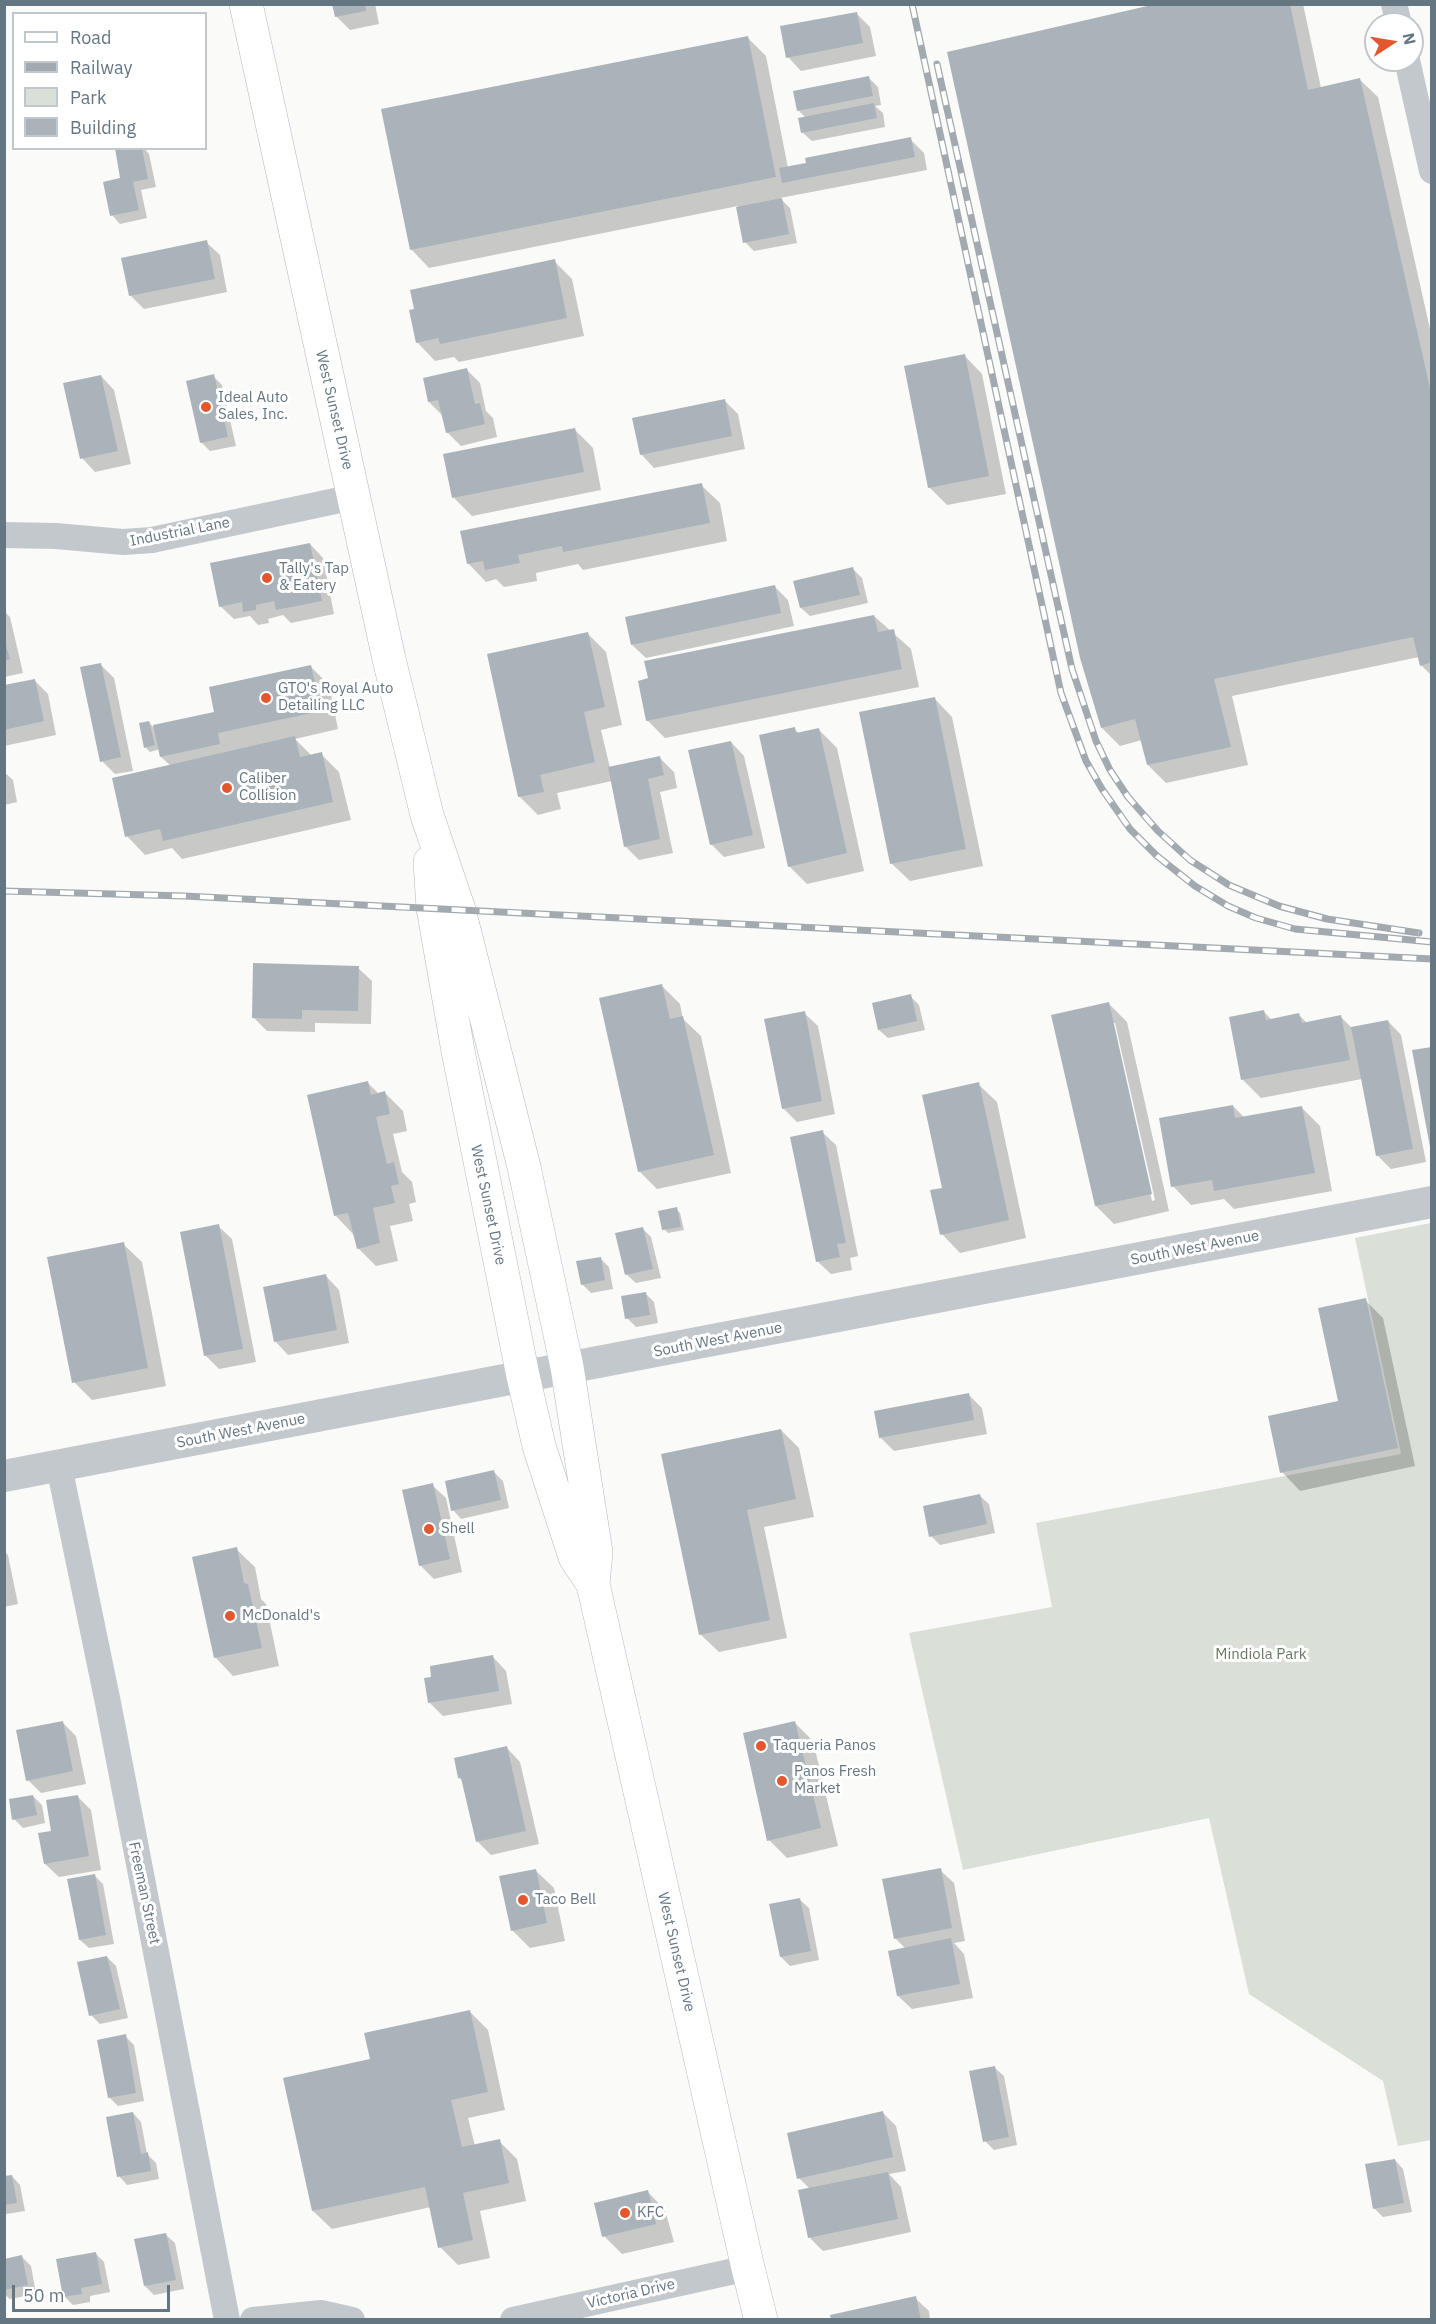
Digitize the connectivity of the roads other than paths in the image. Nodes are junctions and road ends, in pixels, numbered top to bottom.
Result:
1 (246, 4) edge
2 (1410, 72) edge
3 (1431, 171) edge
4 (354, 497) junction
5 (4, 536) edge
6 (427, 816) junction
7 (1431, 1202) edge
8 (567, 1367) junction
9 (523, 1376) junction
10 (59, 1466) junction
11 (4, 1476) edge
12 (593, 1584) junction
13 (748, 2268) junction
14 (227, 2319) edge
15 (253, 2319) edge
16 (352, 2319) edge
17 (513, 2319) edge
18 (761, 2319) edge

1 - 4 main road, West Sunset Drive
2 - 3 street
4 - 5 street, Industrial Lane
4 - 6 main road, West Sunset Drive
6 - 8 main road, West Sunset Drive
6 - 9 main road, West Sunset Drive
7 - 8 street, South West Avenue
8 - 9 street, South West Avenue
8 - 12 main road, West Sunset Drive
9 - 10 street, South West Avenue
9 - 12 main road, West Sunset Drive
10 - 11 street, South West Avenue
10 - 14 street, Freeman Street
12 - 13 main road, West Sunset Drive
13 - 17 street, Victoria Drive
13 - 18 main road, West Sunset Drive
15 - 16 street

